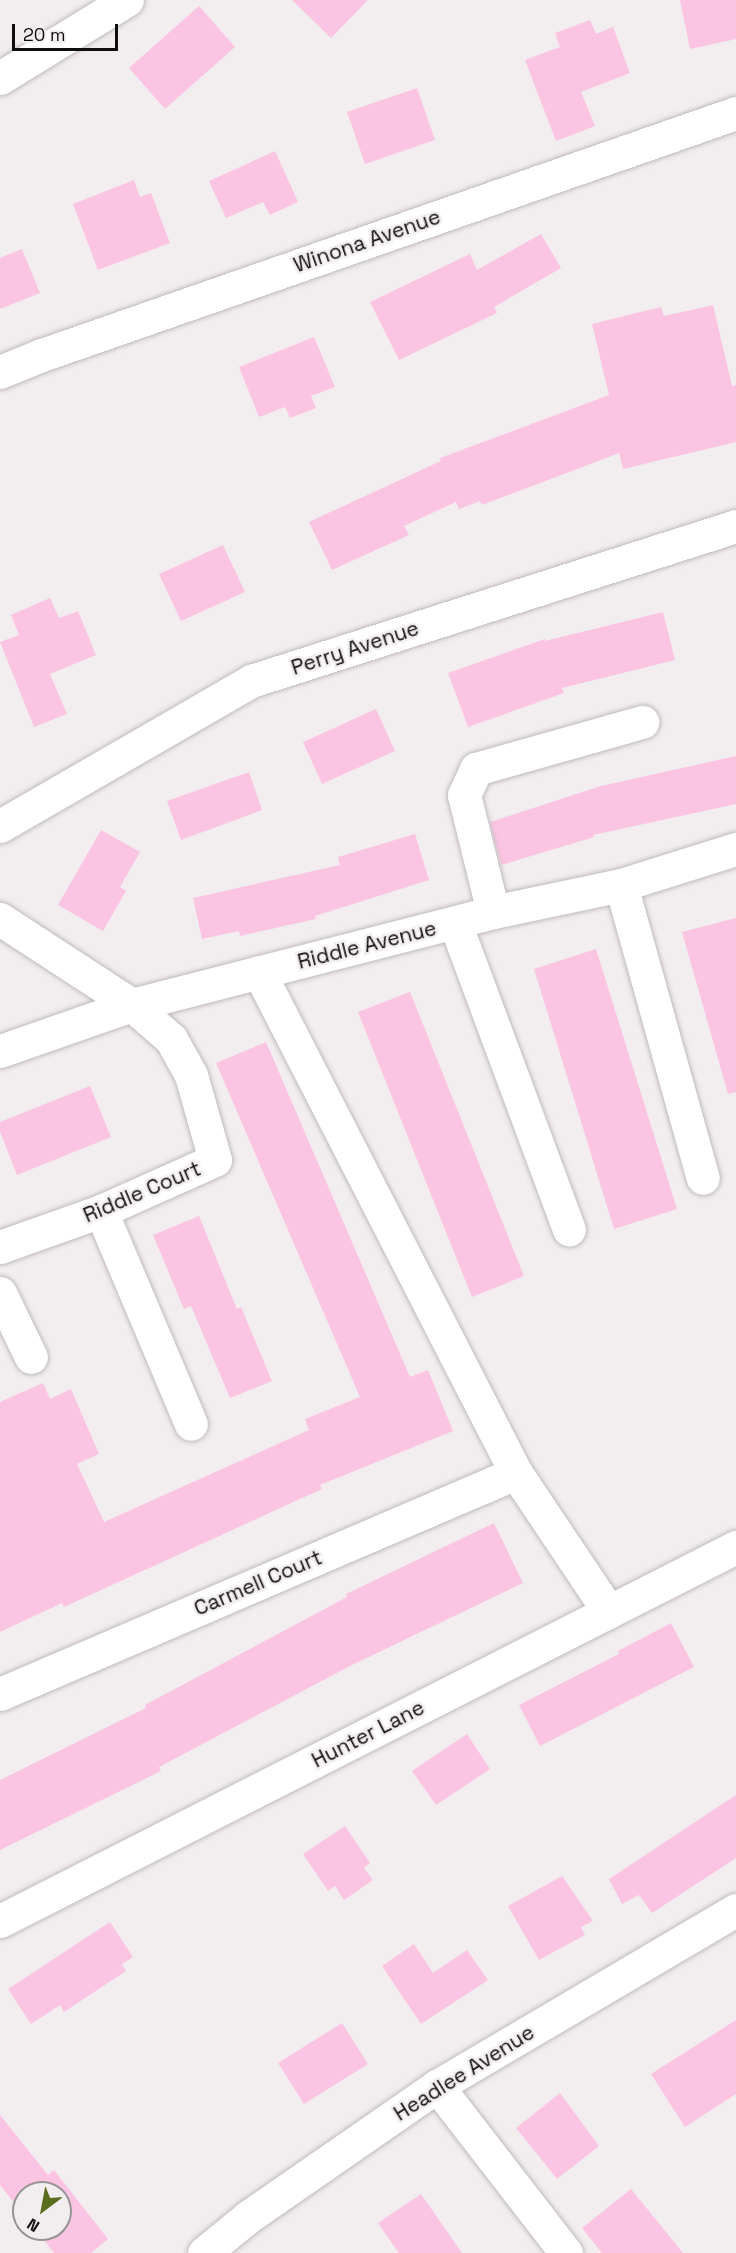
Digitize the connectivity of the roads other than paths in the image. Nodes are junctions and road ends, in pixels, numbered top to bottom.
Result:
1 (127, 0) edge
2 (0, 78) edge
3 (736, 113) edge
4 (0, 372) edge
5 (736, 526) edge
6 (642, 722) dead end
7 (0, 826) edge
8 (736, 849) edge
9 (621, 885) junction
10 (493, 912) junction
11 (0, 919) edge
12 (455, 923) junction
13 (259, 972) junction
14 (132, 1005) junction
15 (0, 1051) edge
16 (703, 1178) dead end
17 (101, 1211) junction
18 (569, 1230) dead end
19 (0, 1247) edge
20 (0, 1293) edge
21 (31, 1357) dead end
22 (190, 1424) dead end
23 (516, 1473) junction
24 (736, 1547) edge
25 (609, 1612) junction
26 (0, 1694) edge
27 (736, 1910) edge
28 (0, 1921) edge
29 (437, 2086) junction
30 (204, 2253) edge
31 (566, 2253) edge

1 - 2 street
3 - 4 street, Winona Avenue
5 - 7 street, Perry Avenue
6 - 10 street
8 - 9 street, Riddle Avenue
9 - 10 street, Riddle Avenue
9 - 16 street
10 - 12 street, Riddle Avenue
11 - 14 street
12 - 13 street, Riddle Avenue
12 - 18 street
13 - 14 street, Riddle Avenue
13 - 23 street
14 - 15 street, Riddle Avenue
14 - 17 street, Riddle Court
17 - 19 street, Riddle Court
17 - 22 street
20 - 21 street
23 - 25 street
23 - 26 street, Carmell Court
24 - 25 street, Hunter Lane
25 - 28 street, Hunter Lane
27 - 29 street, Headlee Avenue
29 - 30 street, Headlee Avenue
29 - 31 street

